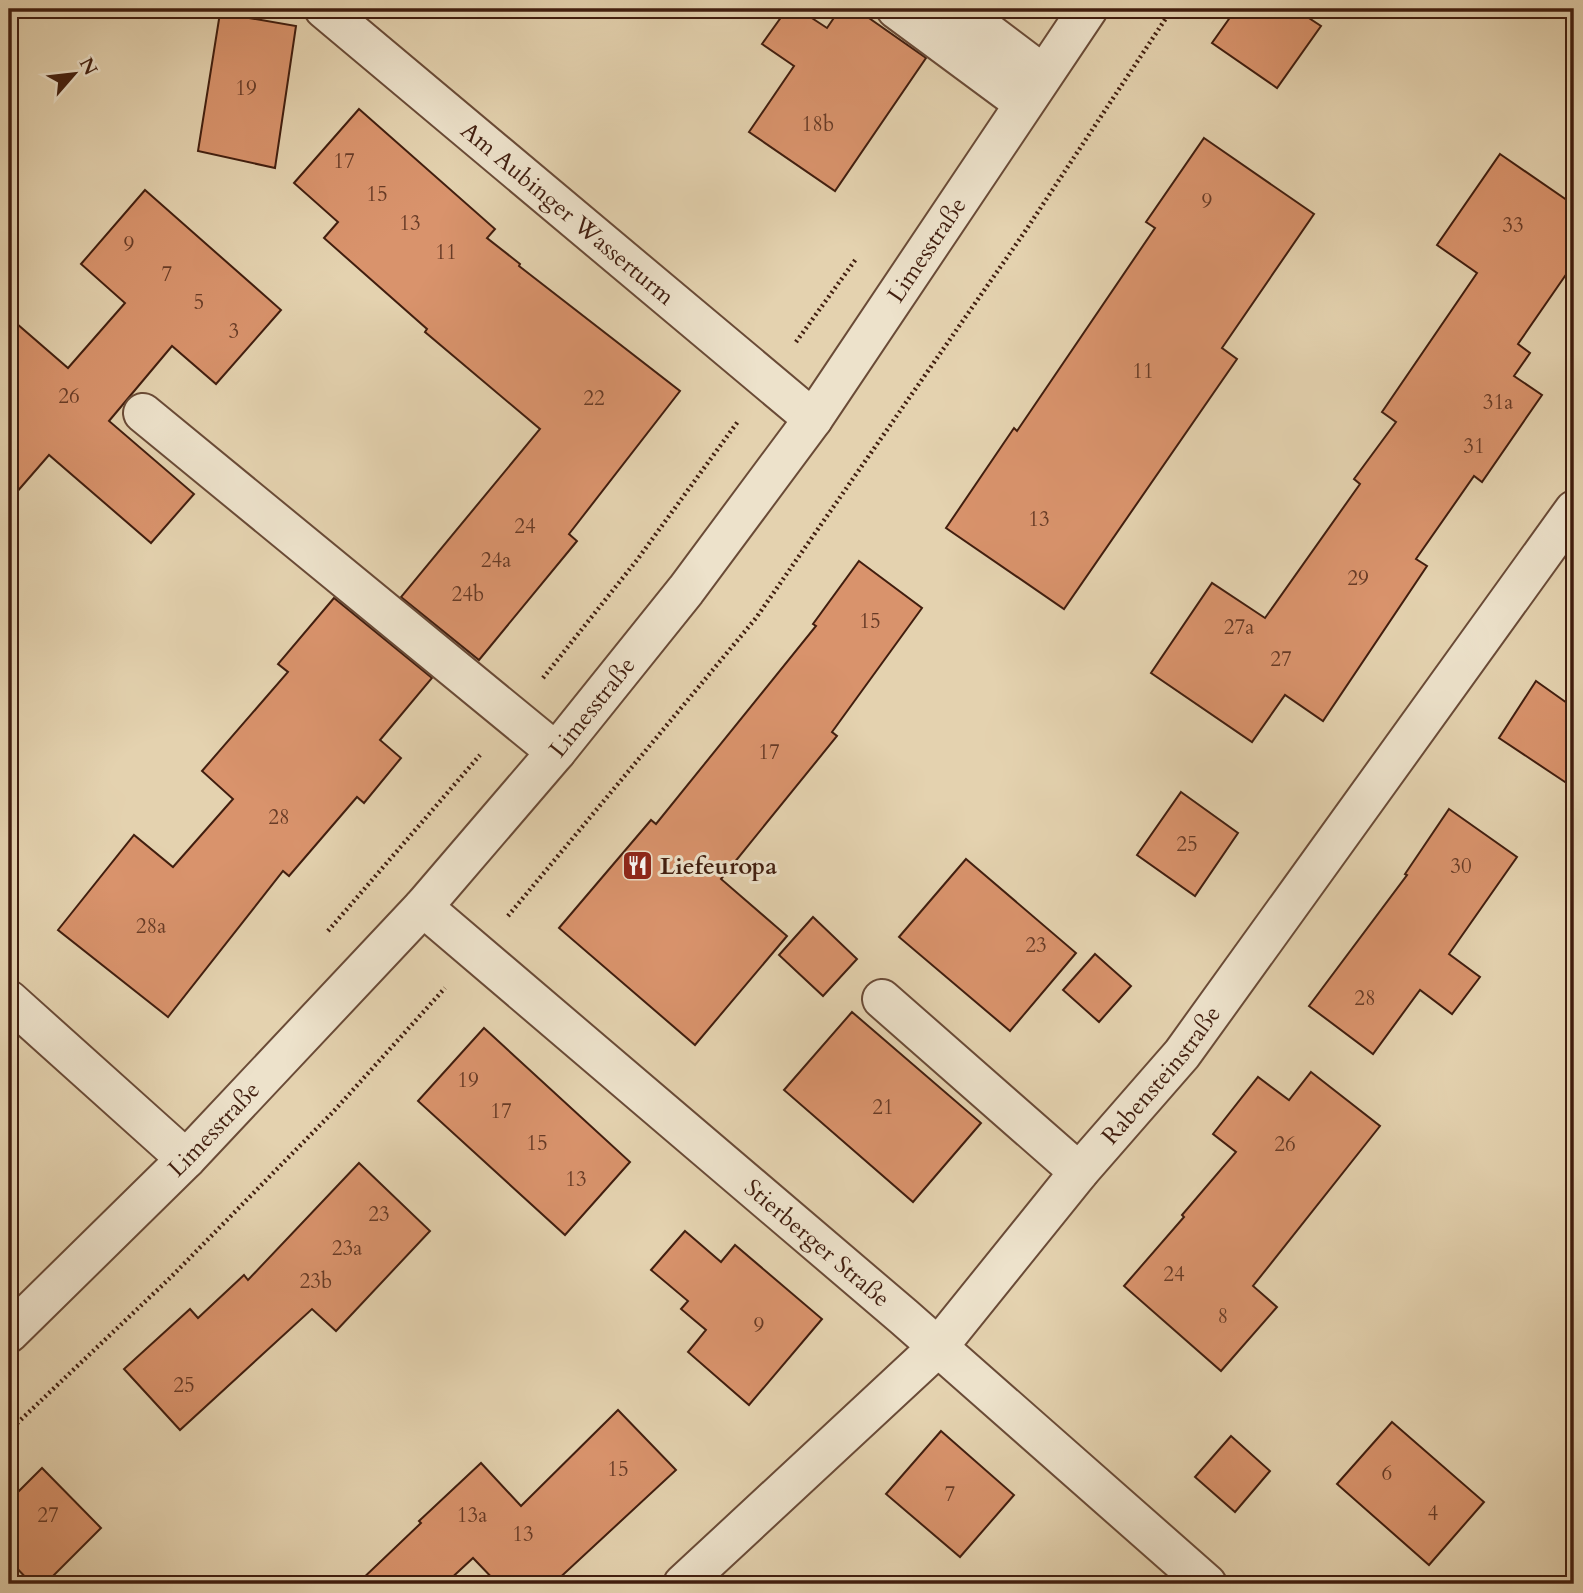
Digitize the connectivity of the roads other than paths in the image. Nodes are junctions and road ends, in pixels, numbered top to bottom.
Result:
1 (324, 9) edge
2 (896, 9) edge
3 (957, 9) edge
4 (1088, 9) edge
5 (1033, 89) junction
6 (144, 413) dead end
7 (813, 419) junction
8 (1574, 510) edge
9 (556, 752) junction
10 (423, 907) junction
11 (882, 999) dead end
12 (9, 1000) edge
13 (186, 1159) junction
14 (1079, 1172) junction
15 (9, 1334) edge
16 (938, 1347) junction
17 (683, 1584) edge
18 (1208, 1584) edge

1 - 7 street, Am Aubinger Wasserturm
2 - 5 street
3 - 5 street
4 - 5 street, Limesstraße
5 - 7 street, Limesstraße
6 - 9 street
7 - 9 street, Limesstraße
8 - 14 street, Rabensteinstraße
9 - 10 street, Limesstraße
10 - 13 street, Limesstraße
10 - 16 street, Stierberger Straße
11 - 14 street
12 - 13 street
13 - 15 street, Limesstraße
14 - 16 street, Rabensteinstraße
16 - 17 street, Rabensteinstraße
16 - 18 street, Stierberger Straße

